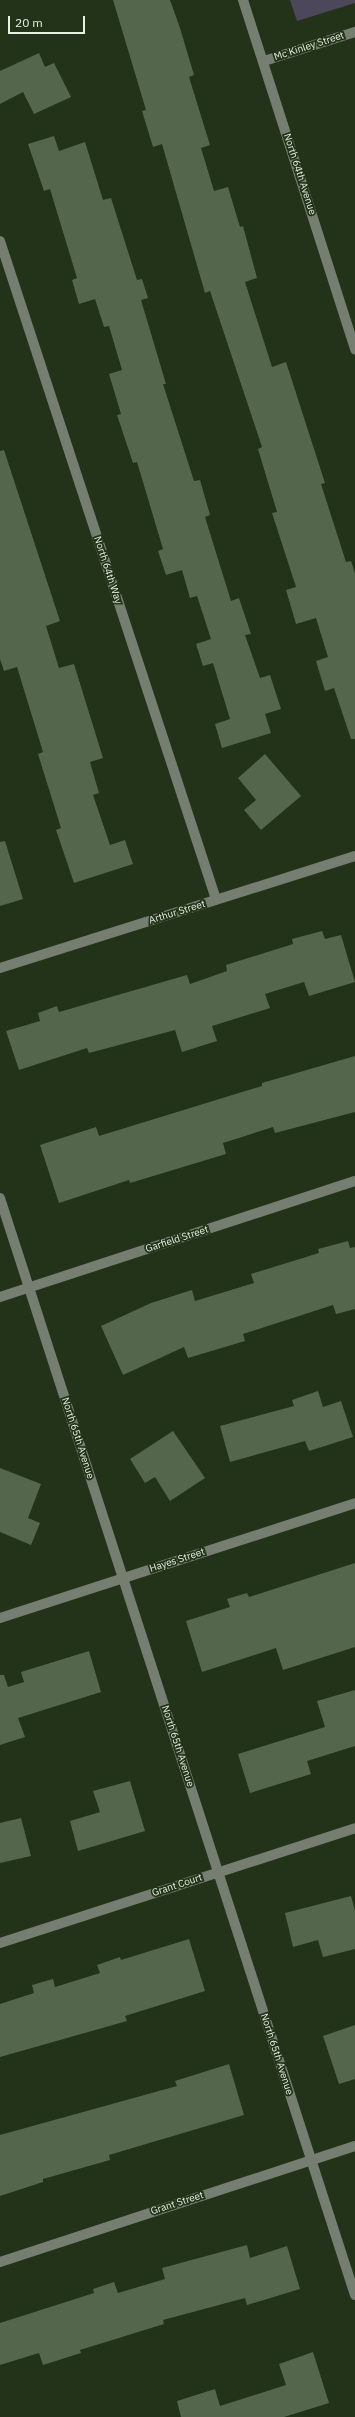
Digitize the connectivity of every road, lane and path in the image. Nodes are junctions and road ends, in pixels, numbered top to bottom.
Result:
1 (244, 0) edge
2 (355, 32) edge
3 (264, 61) junction
4 (0, 241) edge
5 (355, 349) edge
6 (355, 856) edge
7 (216, 900) junction
8 (0, 968) edge
9 (355, 1181) edge
10 (0, 1198) edge
11 (29, 1288) junction
12 (0, 1297) edge
13 (355, 1503) edge
14 (124, 1578) junction
15 (0, 1618) edge
16 (355, 1828) edge
17 (218, 1872) junction
18 (0, 1943) edge
19 (355, 2146) edge
20 (312, 2159) junction
21 (0, 2262) edge
22 (355, 2295) edge

1 - 3 street, North 64th Avenue
2 - 3 street, Mc Kinley Street
3 - 5 street, North 64th Avenue
4 - 7 street, North 64th Way
6 - 7 street, Arthur Street
7 - 8 street, Arthur Street
9 - 11 street, Garfield Street
10 - 11 street, North 65th Avenue
11 - 12 street, Garfield Street
11 - 14 street, North 65th Avenue
13 - 14 street, Hayes Street
14 - 15 street, Hayes Street
14 - 17 street, North 65th Avenue
16 - 17 street, Grant Court
17 - 18 street, Grant Court
17 - 20 street, North 65th Avenue
19 - 20 street, Grant Street
20 - 21 street, Grant Street
20 - 22 street, North 65th Avenue

